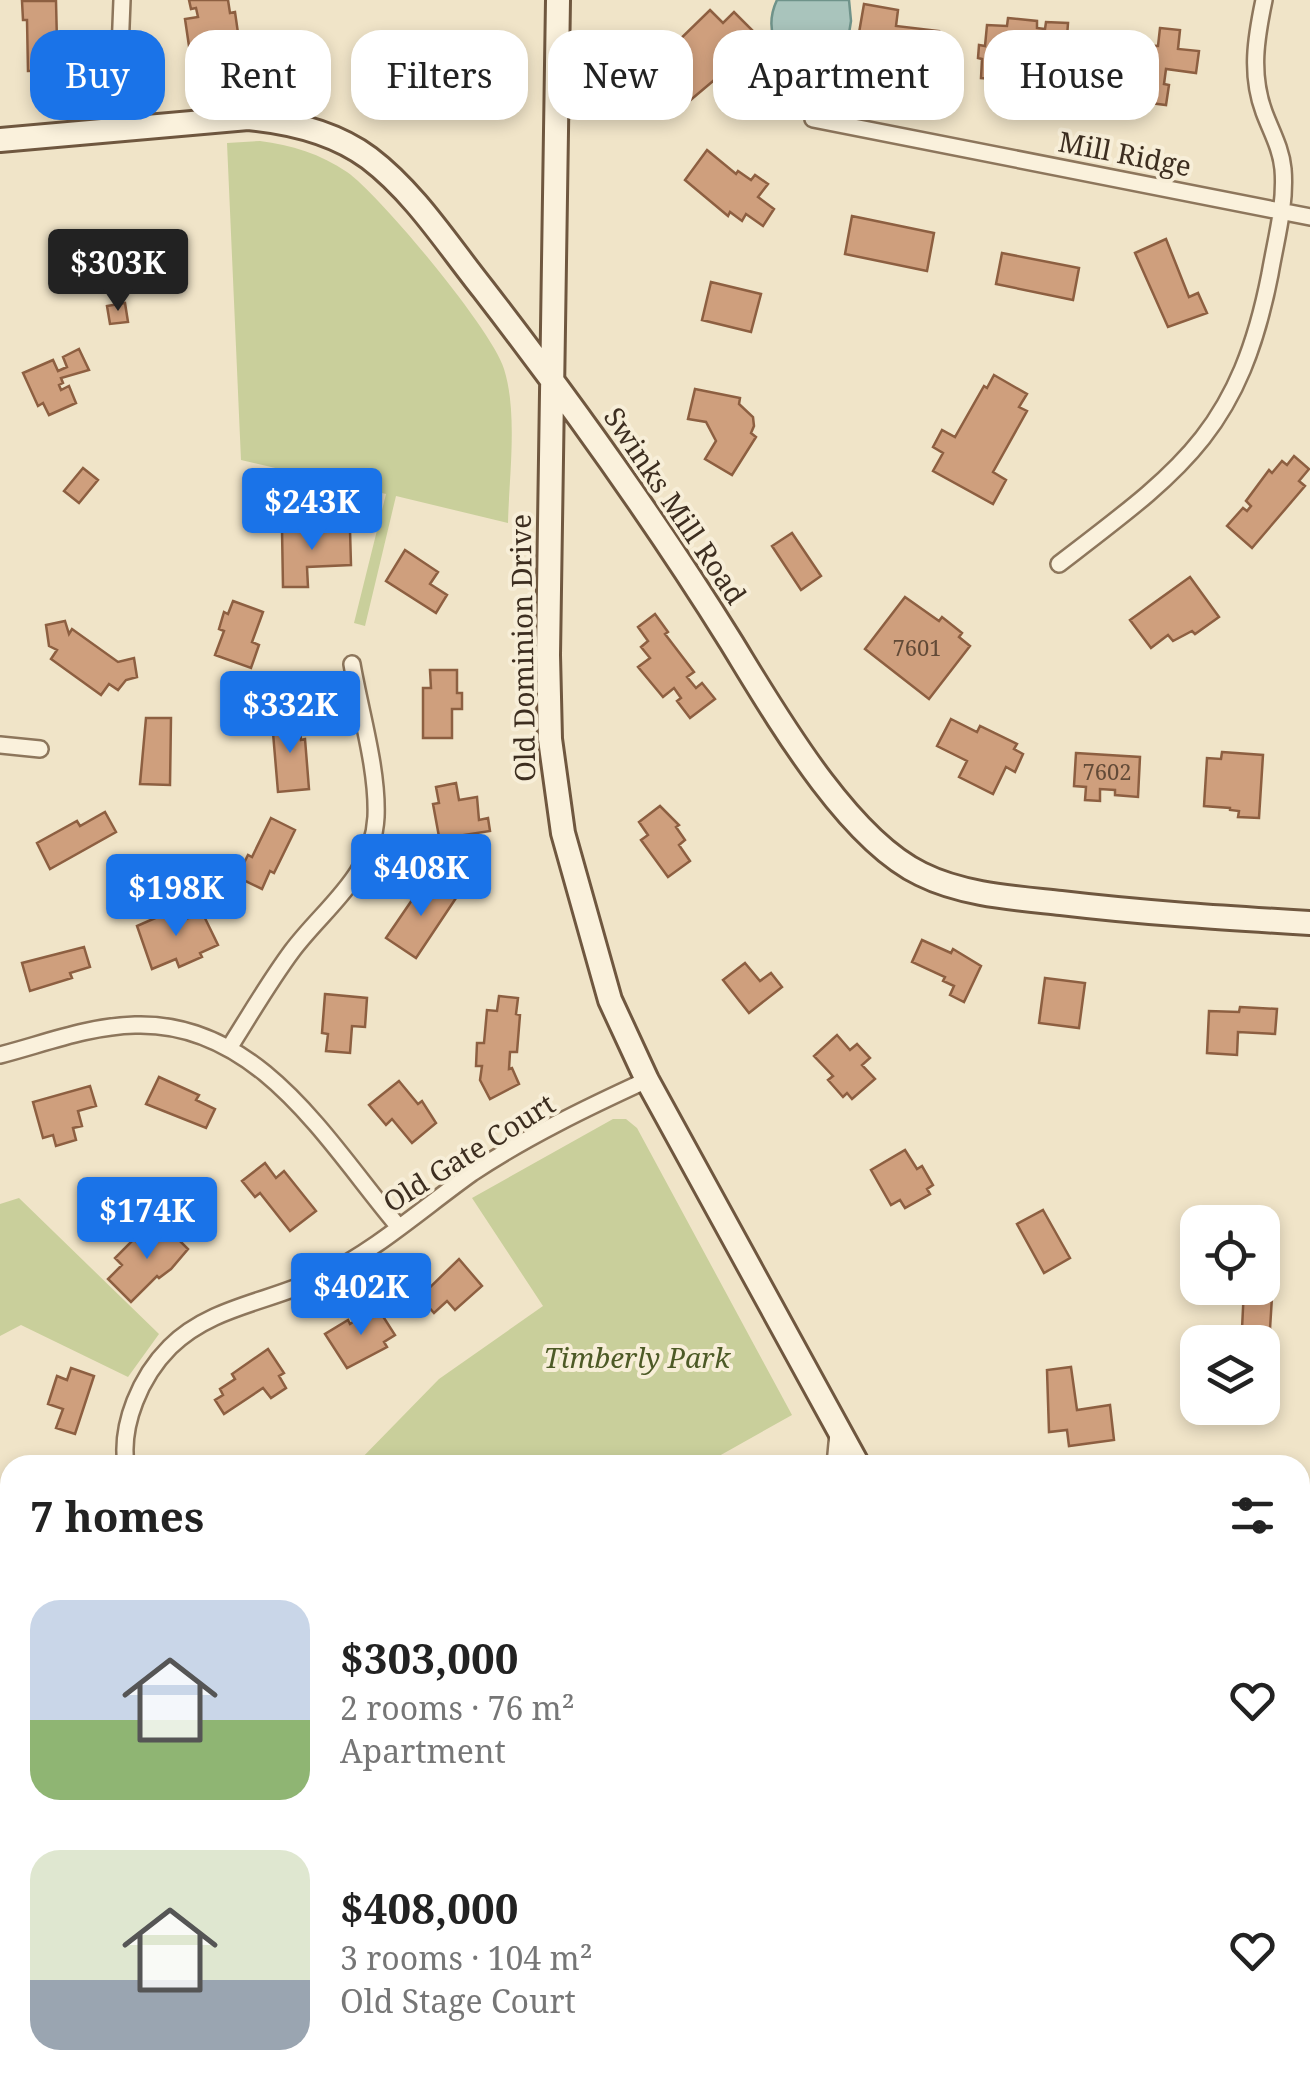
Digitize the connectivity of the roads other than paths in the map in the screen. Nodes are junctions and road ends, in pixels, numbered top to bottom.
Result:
1 (122, 0) edge
2 (558, 0) edge
3 (1264, 0) edge
4 (818, 120) edge
5 (118, 128) junction
6 (0, 140) edge
7 (1282, 210) junction
8 (1310, 217) edge
9 (551, 378) junction
10 (1059, 564) dead end
11 (352, 664) dead end
12 (0, 745) edge
13 (40, 749) dead end
14 (1310, 923) edge
15 (229, 1048) junction
16 (0, 1056) edge
17 (647, 1080) junction
18 (398, 1226) junction
19 (838, 1429) junction
20 (126, 1455) edge
21 (836, 1455) edge
22 (852, 1455) edge

1 - 5 street
2 - 9 street, Old Dominion Drive
3 - 7 street
4 - 7 street, Mill Ridge
5 - 6 street, Swinks Mill Road
5 - 9 street, Swinks Mill Road
7 - 8 street, Mill Ridge
7 - 10 street
9 - 14 street, Swinks Mill Road
9 - 17 street, Old Dominion Drive
11 - 15 street
12 - 13 street
15 - 16 street
15 - 18 street
17 - 18 street, Old Gate Court
17 - 19 street, Old Dominion Drive
18 - 20 street, Old Gate Court
19 - 21 street
19 - 22 street, Old Dominion Drive

